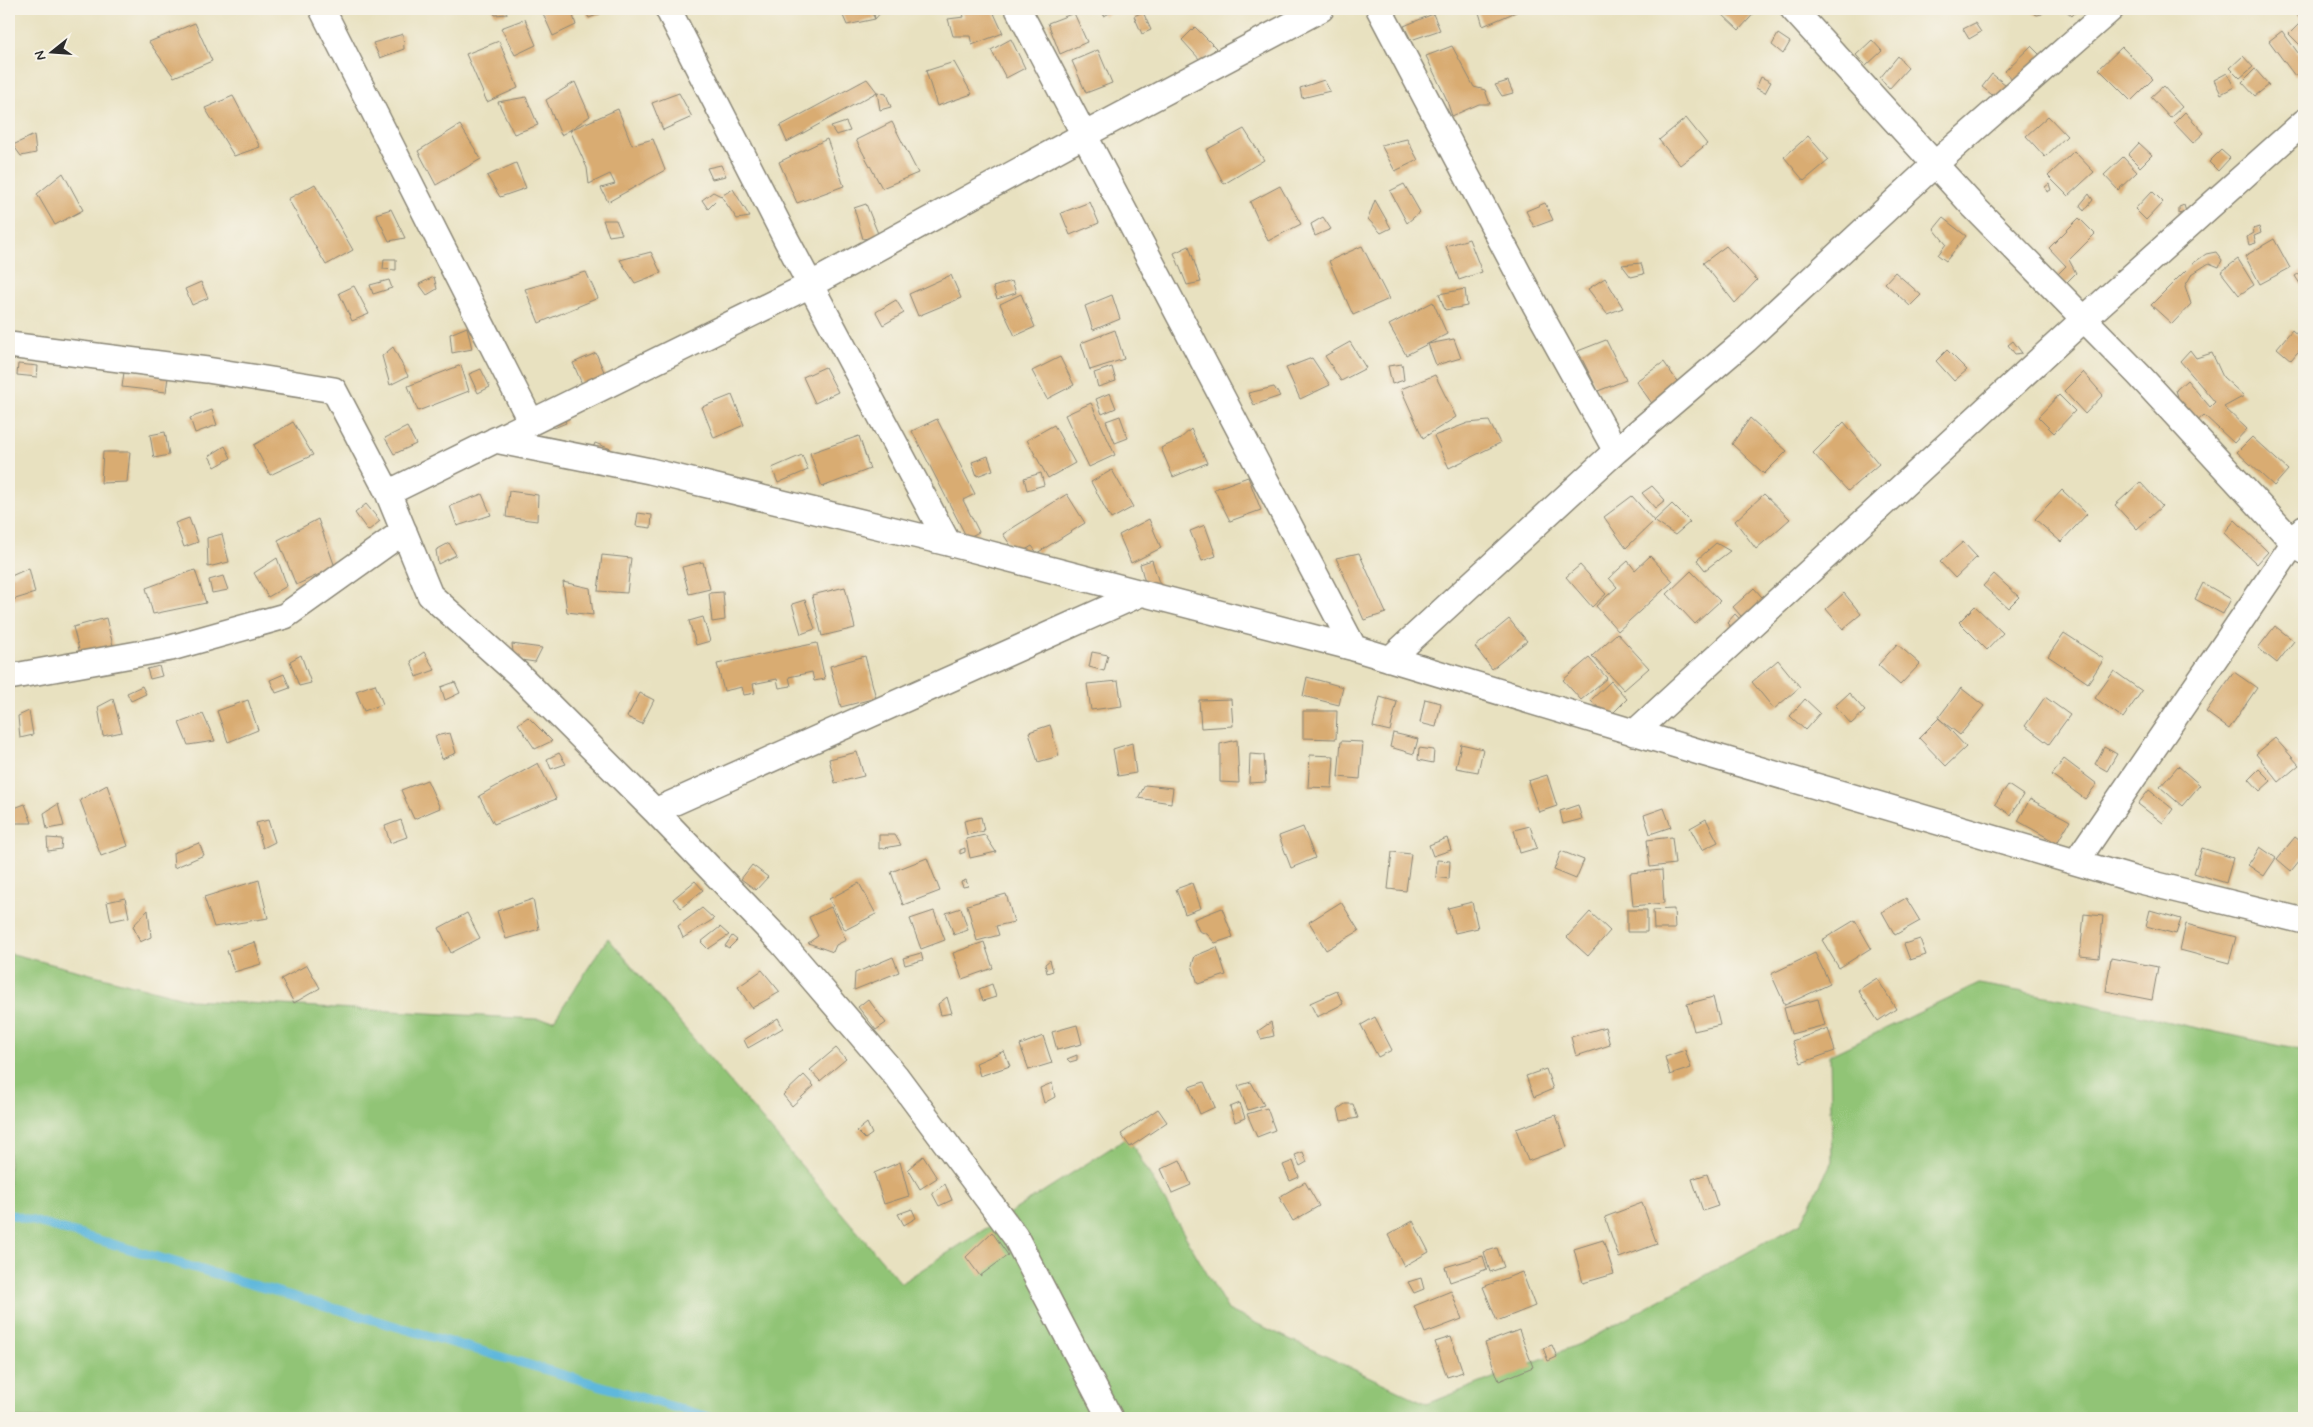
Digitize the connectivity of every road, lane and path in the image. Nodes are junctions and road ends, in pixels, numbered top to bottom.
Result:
1 (322, 9) edge
2 (668, 9) edge
3 (1018, 9) edge
4 (1321, 9) edge
5 (1379, 9) edge
6 (1793, 9) edge
7 (2111, 9) edge
8 (2304, 122) edge
9 (1084, 135) junction
10 (1935, 164) junction
11 (810, 285) junction
12 (2084, 319) junction
13 (9, 345) edge
14 (531, 422) junction
15 (495, 440) junction
16 (1616, 451) junction
17 (388, 493) junction
18 (404, 531) junction
19 (2301, 540) edge
20 (948, 543) junction
21 (1142, 593) junction
22 (1354, 648) junction
23 (1390, 659) junction
24 (9, 677) edge
25 (1634, 732) junction
26 (655, 811) junction
27 (2076, 862) junction
28 (2304, 921) edge
29 (1110, 1418) edge

1 - 14 street
2 - 11 street
3 - 9 street
4 - 9 street
5 - 16 street
6 - 10 street
7 - 10 street
8 - 12 street
9 - 11 street
9 - 22 street
10 - 12 street
10 - 16 street
11 - 14 street
11 - 20 street
12 - 19 street
12 - 25 street
13 - 17 street
14 - 15 street
15 - 17 street
15 - 20 street
16 - 23 street
17 - 18 street
18 - 24 street
18 - 26 street
19 - 27 street
20 - 21 street
21 - 22 street
21 - 26 street
22 - 23 street
23 - 25 street
25 - 27 street
26 - 29 street
27 - 28 street

